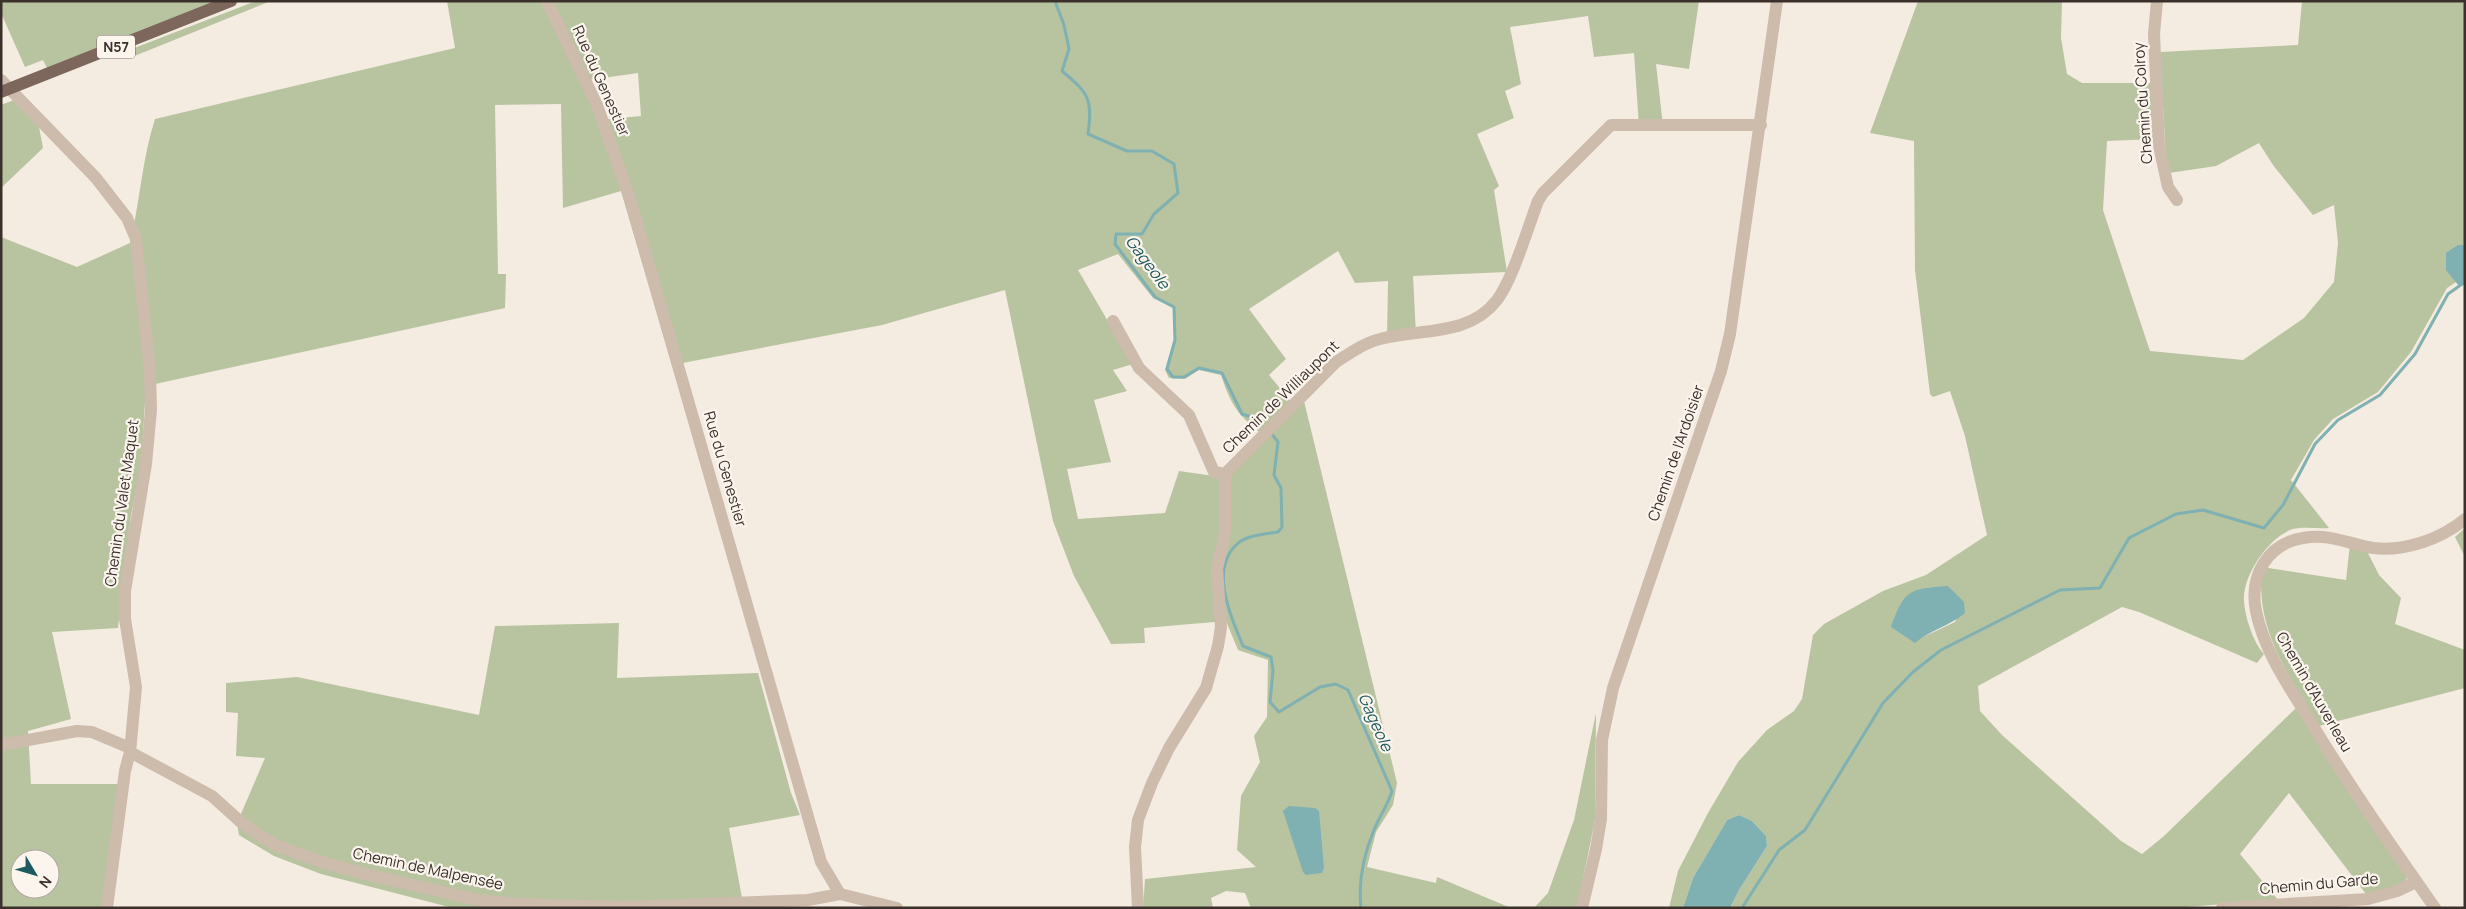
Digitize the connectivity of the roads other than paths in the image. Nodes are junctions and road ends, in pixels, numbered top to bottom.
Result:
1 (231, 1) edge
2 (547, 1) edge
3 (1777, 1) edge
4 (2157, 1) edge
5 (4, 87) edge
6 (1761, 125) junction
7 (2177, 200) dead end
8 (1113, 321) dead end
9 (1225, 474) junction
10 (2465, 519) edge
11 (1, 745) edge
12 (130, 750) junction
13 (2416, 882) junction
14 (840, 894) junction
15 (808, 904) edge
16 (107, 908) edge
17 (896, 908) edge
18 (1138, 908) edge
19 (1582, 908) edge
20 (2222, 908) edge
21 (2434, 908) edge

1 - 5 main road, N57
2 - 14 street, Rue du Genestier
3 - 6 street, Chemin de l'Ardoisier
4 - 7 street, Chemin du Colroy
5 - 12 street, Chemin du Valet Maquet
6 - 9 street, Chemin de Williaupont
6 - 19 street, Chemin de l'Ardoisier
8 - 9 street, Chemin de Williaupont
9 - 18 street, Chemin de Williaupont
10 - 13 street, Chemin d'Auverleau
11 - 12 street, Chemin de Malpensée
12 - 15 street, Chemin de Malpensée
12 - 16 street, Chemin du Valet Maquet
13 - 20 street, Chemin du Garde
13 - 21 street, Chemin d'Auverleau
14 - 15 street, Chemin de Malpensée
14 - 17 street

